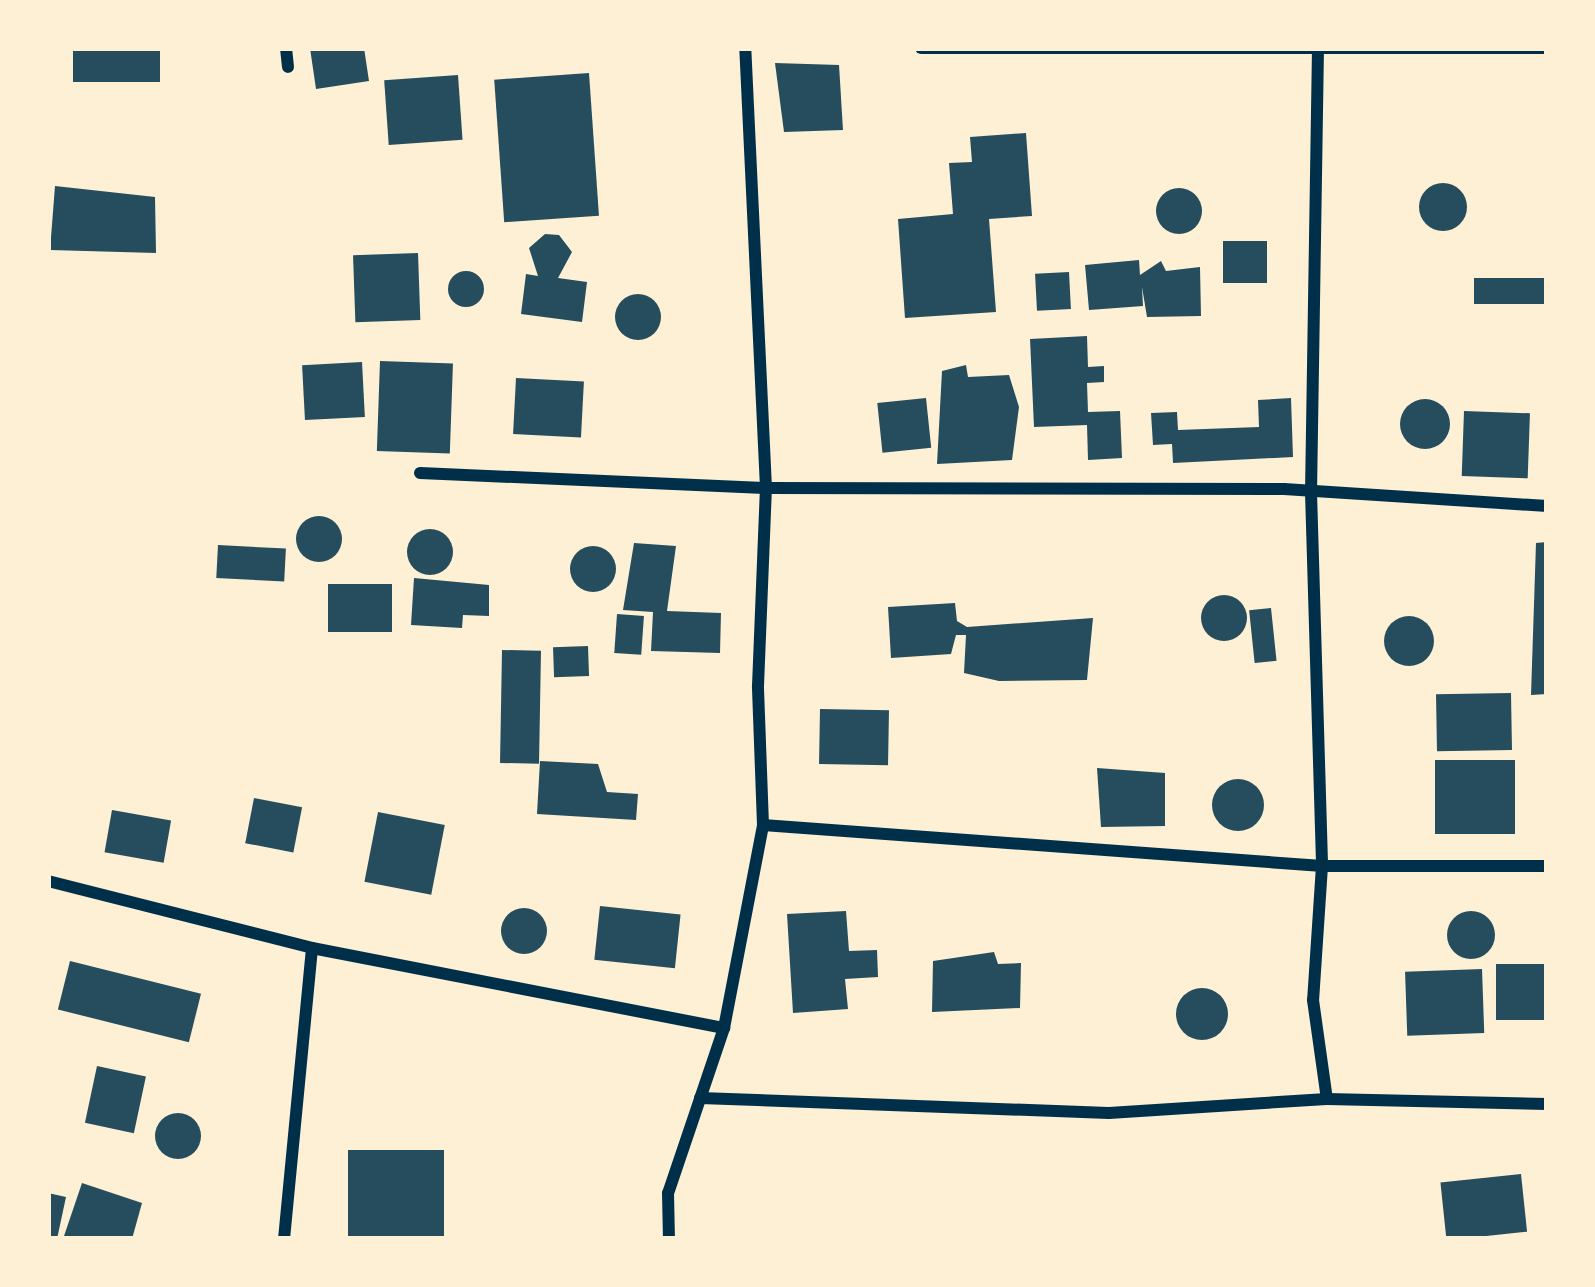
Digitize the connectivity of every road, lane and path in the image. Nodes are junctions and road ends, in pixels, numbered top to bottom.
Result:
1 (286, 48) edge
2 (745, 48) edge
3 (921, 48) edge
4 (1547, 48) edge
5 (1318, 50) edge
6 (288, 67) dead end
7 (420, 473) dead end
8 (766, 488) junction
9 (1311, 492) junction
10 (1547, 506) edge
11 (763, 825) junction
12 (1322, 866) junction
13 (1547, 866) edge
14 (48, 881) edge
15 (313, 947) junction
16 (724, 1028) junction
17 (700, 1098) junction
18 (1327, 1099) junction
19 (1547, 1104) edge
20 (284, 1239) edge
21 (669, 1239) edge

1 - 6 street
2 - 8 street
3 - 5 street
4 - 5 street
5 - 9 street
7 - 8 street
8 - 9 street
8 - 11 street
9 - 10 street
9 - 12 street
11 - 12 street
11 - 16 street
12 - 13 street
12 - 18 street
14 - 15 street
15 - 16 street
15 - 20 street
16 - 17 street
17 - 18 street
17 - 21 street
18 - 19 street

